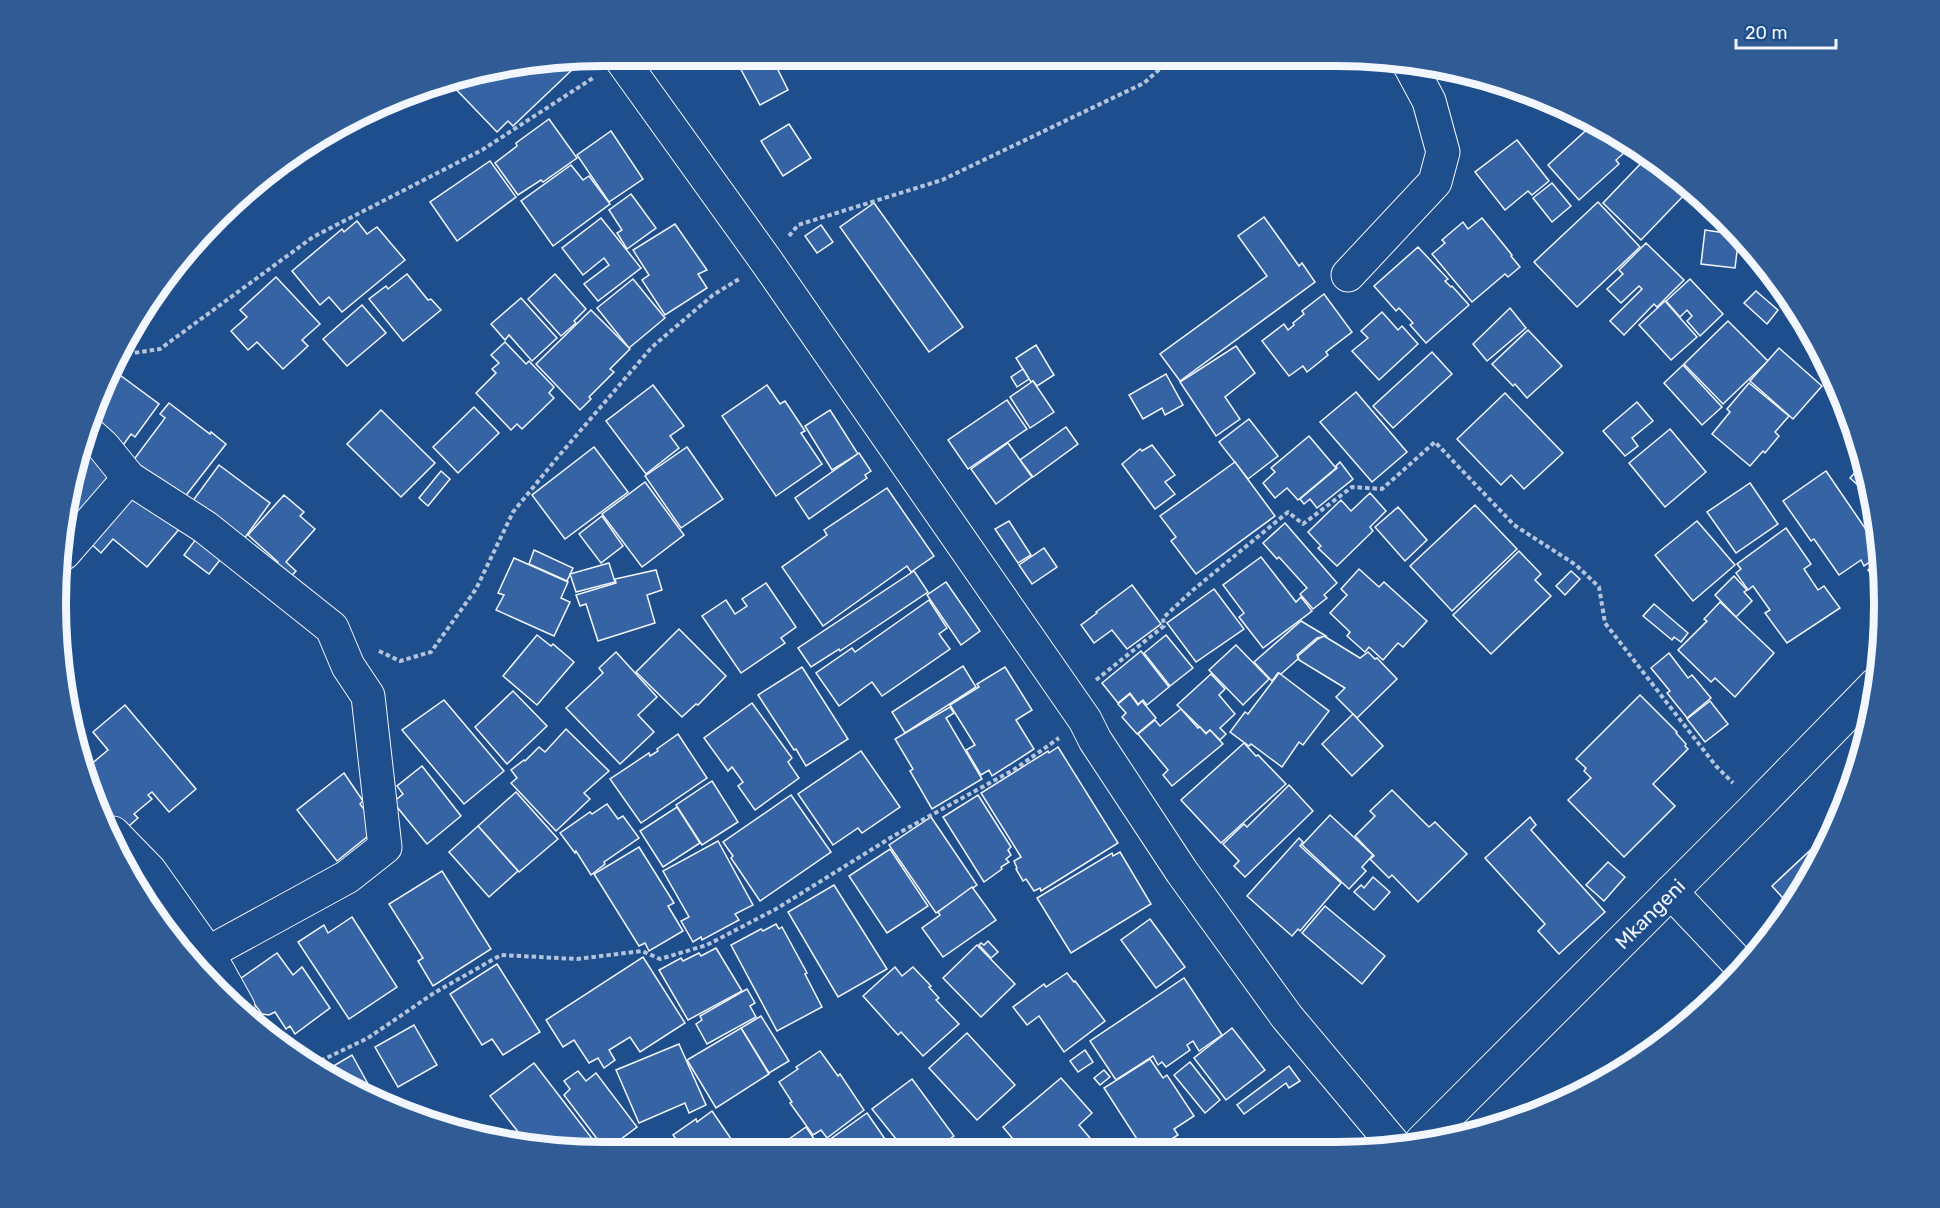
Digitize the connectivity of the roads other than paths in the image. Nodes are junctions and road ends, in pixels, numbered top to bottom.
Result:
1 (626, 66) edge
2 (1413, 72) edge
3 (1348, 275) dead end
4 (93, 437) edge
5 (129, 478) junction
6 (70, 547) edge
7 (1866, 694) edge
8 (120, 841) edge
9 (1671, 892) junction
10 (200, 957) edge
11 (1737, 962) edge
12 (1430, 1134) edge
13 (1389, 1139) edge

1 - 13 street
2 - 3 street
4 - 5 street
5 - 6 street
5 - 10 street
7 - 9 street, Mkangeni
8 - 10 street
9 - 11 street
9 - 12 street, Mkangeni

